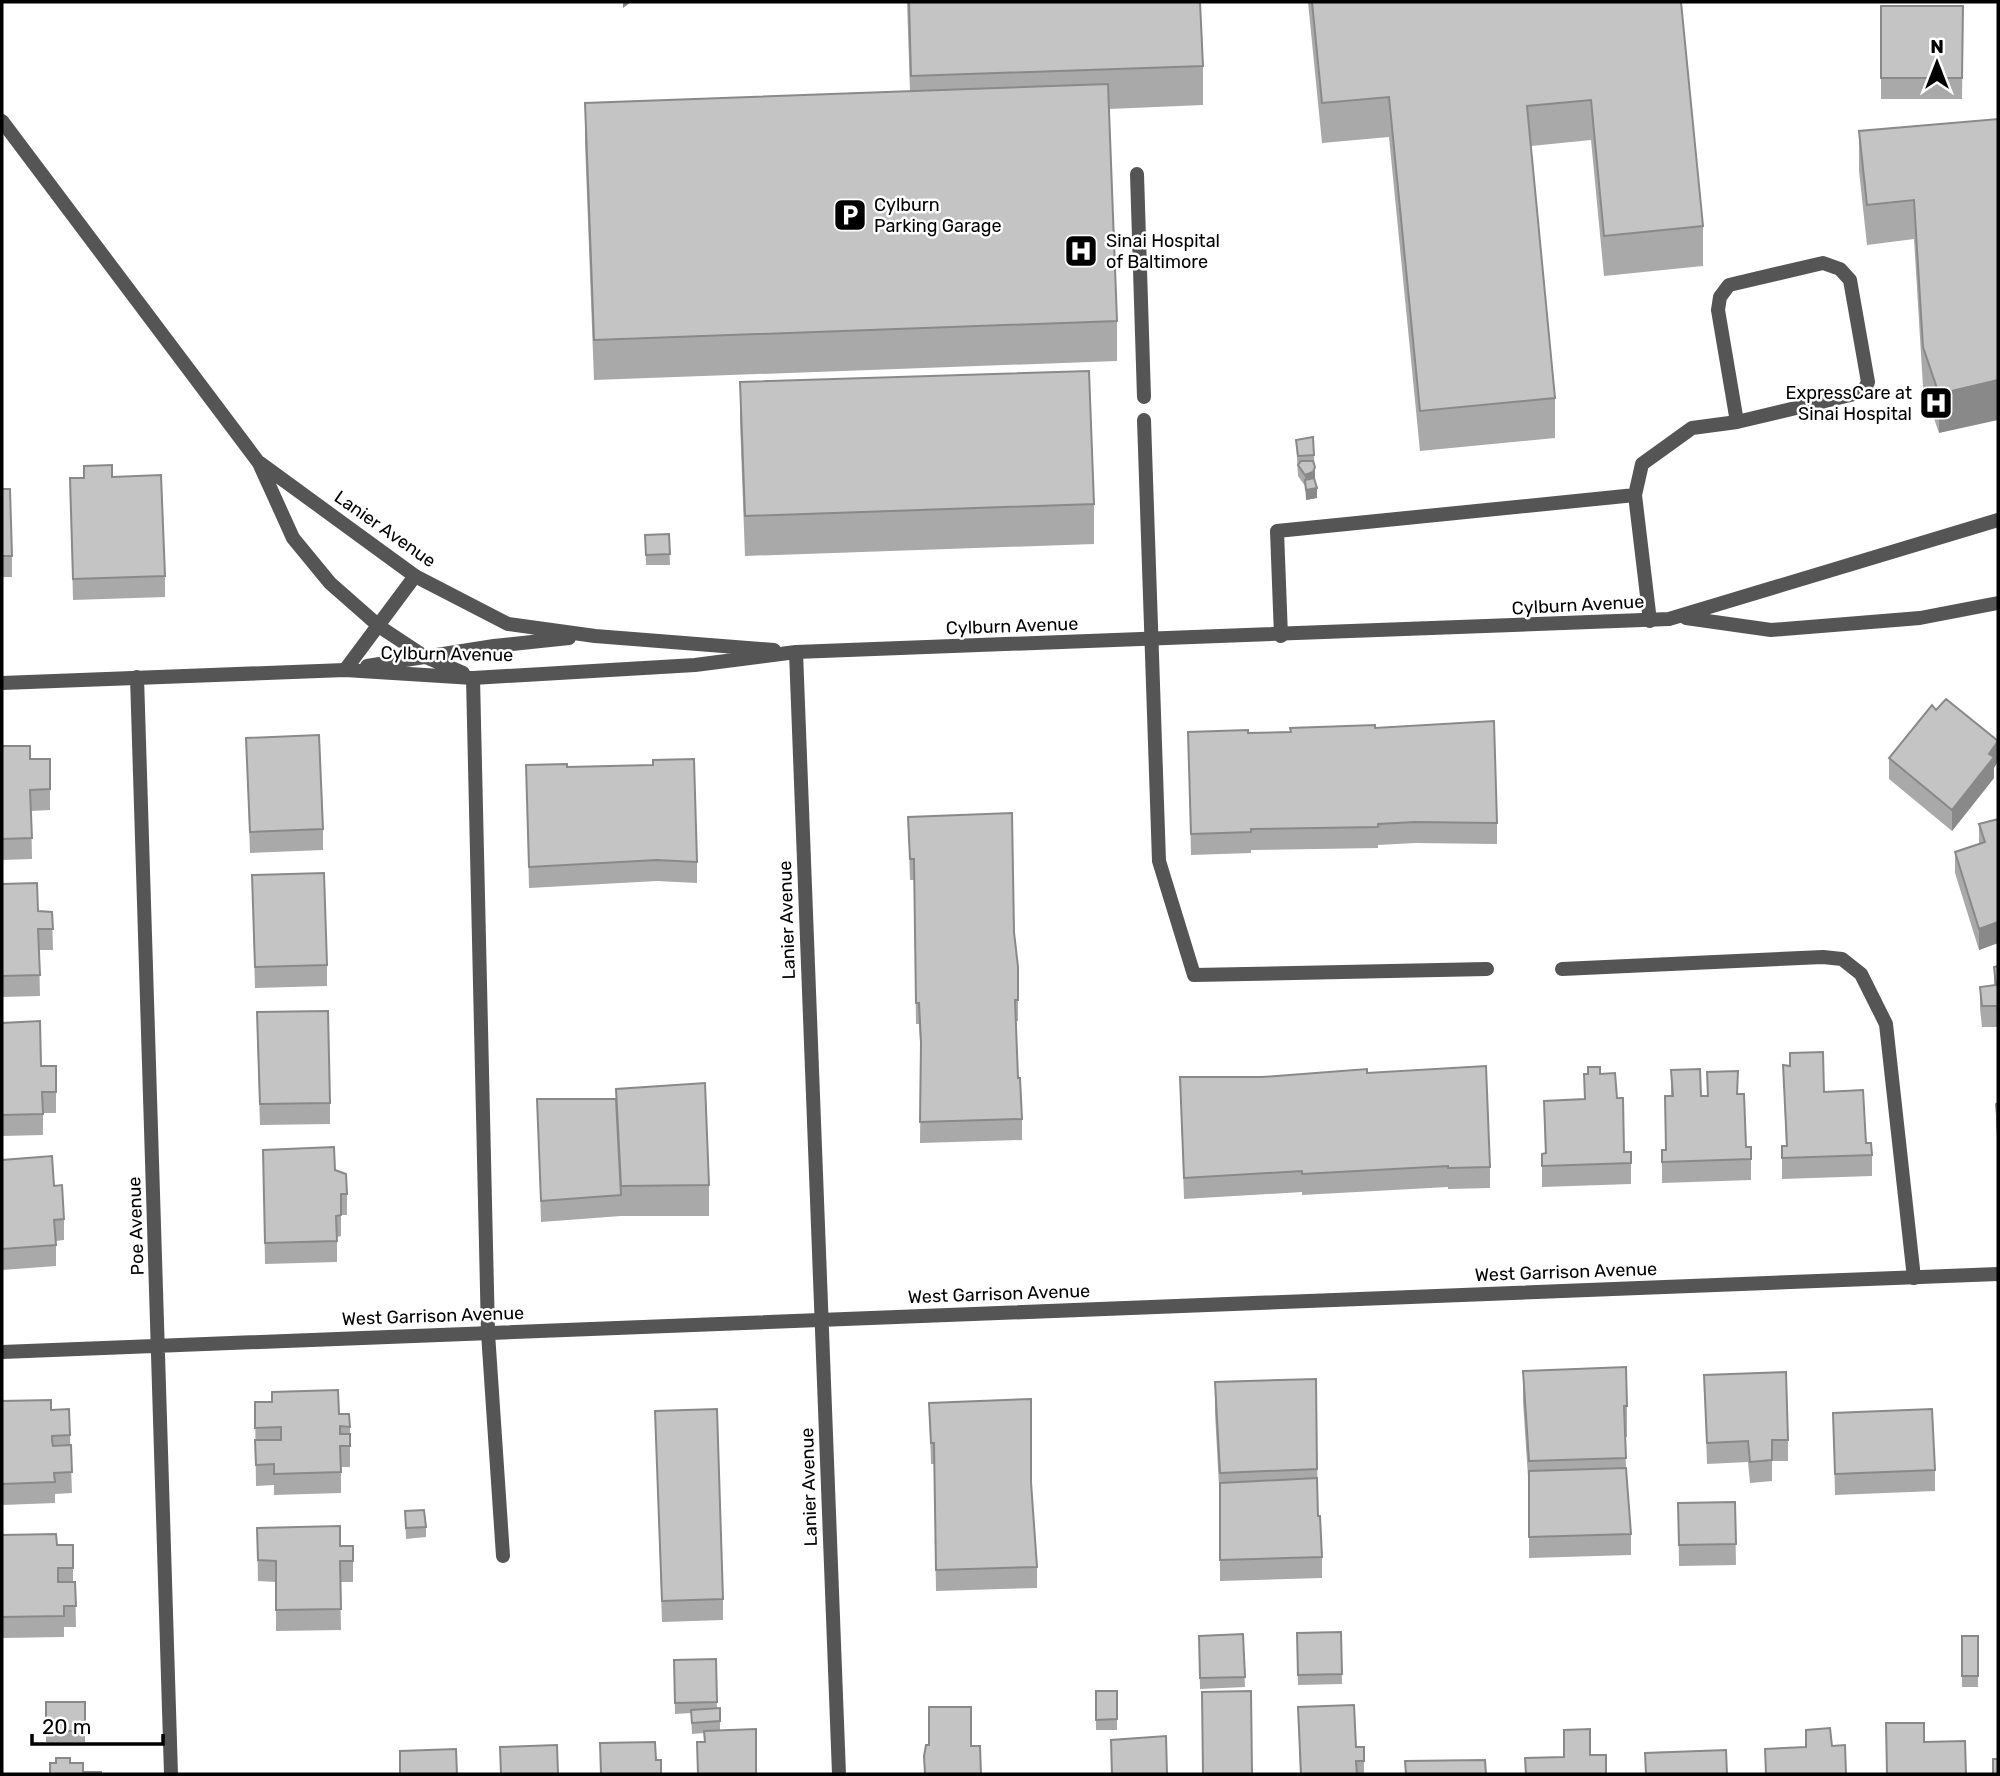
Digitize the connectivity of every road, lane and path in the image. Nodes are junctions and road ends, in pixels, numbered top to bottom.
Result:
1 (2, 121) edge
2 (1136, 174) dead end
3 (1144, 397) dead end
4 (1144, 419) dead end
5 (1737, 422) junction
6 (259, 463) junction
7 (1635, 495) junction
8 (1998, 520) edge
9 (415, 576) junction
10 (1998, 603) edge
11 (1682, 618) junction
12 (1650, 621) junction
13 (380, 627) junction
14 (595, 636) junction
15 (1281, 636) junction
16 (1152, 640) junction
17 (796, 652) junction
18 (424, 656) junction
19 (345, 670) junction
20 (137, 677) junction
21 (472, 678) junction
22 (2, 683) edge
23 (1562, 968) dead end
24 (1488, 969) dead end
25 (1998, 1274) edge
26 (1914, 1278) junction
27 (822, 1320) junction
28 (488, 1333) junction
29 (160, 1346) junction
30 (2, 1352) edge
31 (503, 1556) dead end
32 (171, 1774) edge
33 (839, 1774) edge

1 - 6 street, Lanier Avenue
2 - 3 street
4 - 16 street
5 - 5 street
5 - 7 street
6 - 9 street, Lanier Avenue
6 - 13 street, Lanier Avenue
7 - 12 street
7 - 15 street
8 - 11 street, Cylburn Avenue
9 - 13 street
9 - 14 street, Lanier Avenue
10 - 11 street, Cylburn Avenue
11 - 12 street, Cylburn Avenue
12 - 15 street, Cylburn Avenue
13 - 18 street, Lanier Avenue
13 - 19 street
14 - 17 street, Lanier Avenue
14 - 18 street, Cylburn Avenue
15 - 16 street, Cylburn Avenue
16 - 17 street, Cylburn Avenue
16 - 24 street
17 - 21 street, Cylburn Avenue
17 - 27 street, Lanier Avenue
18 - 19 street, Cylburn Avenue
18 - 21 street, Lanier Avenue
19 - 20 street, Cylburn Avenue
19 - 21 street, Cylburn Avenue
20 - 22 street, Cylburn Avenue
20 - 29 street, Poe Avenue
21 - 28 street
23 - 26 street
25 - 26 street, West Garrison Avenue
26 - 27 street, West Garrison Avenue
27 - 28 street, West Garrison Avenue
27 - 33 street, Lanier Avenue
28 - 29 street, West Garrison Avenue
28 - 31 street
29 - 30 street, West Garrison Avenue
29 - 32 street, Poe Avenue

